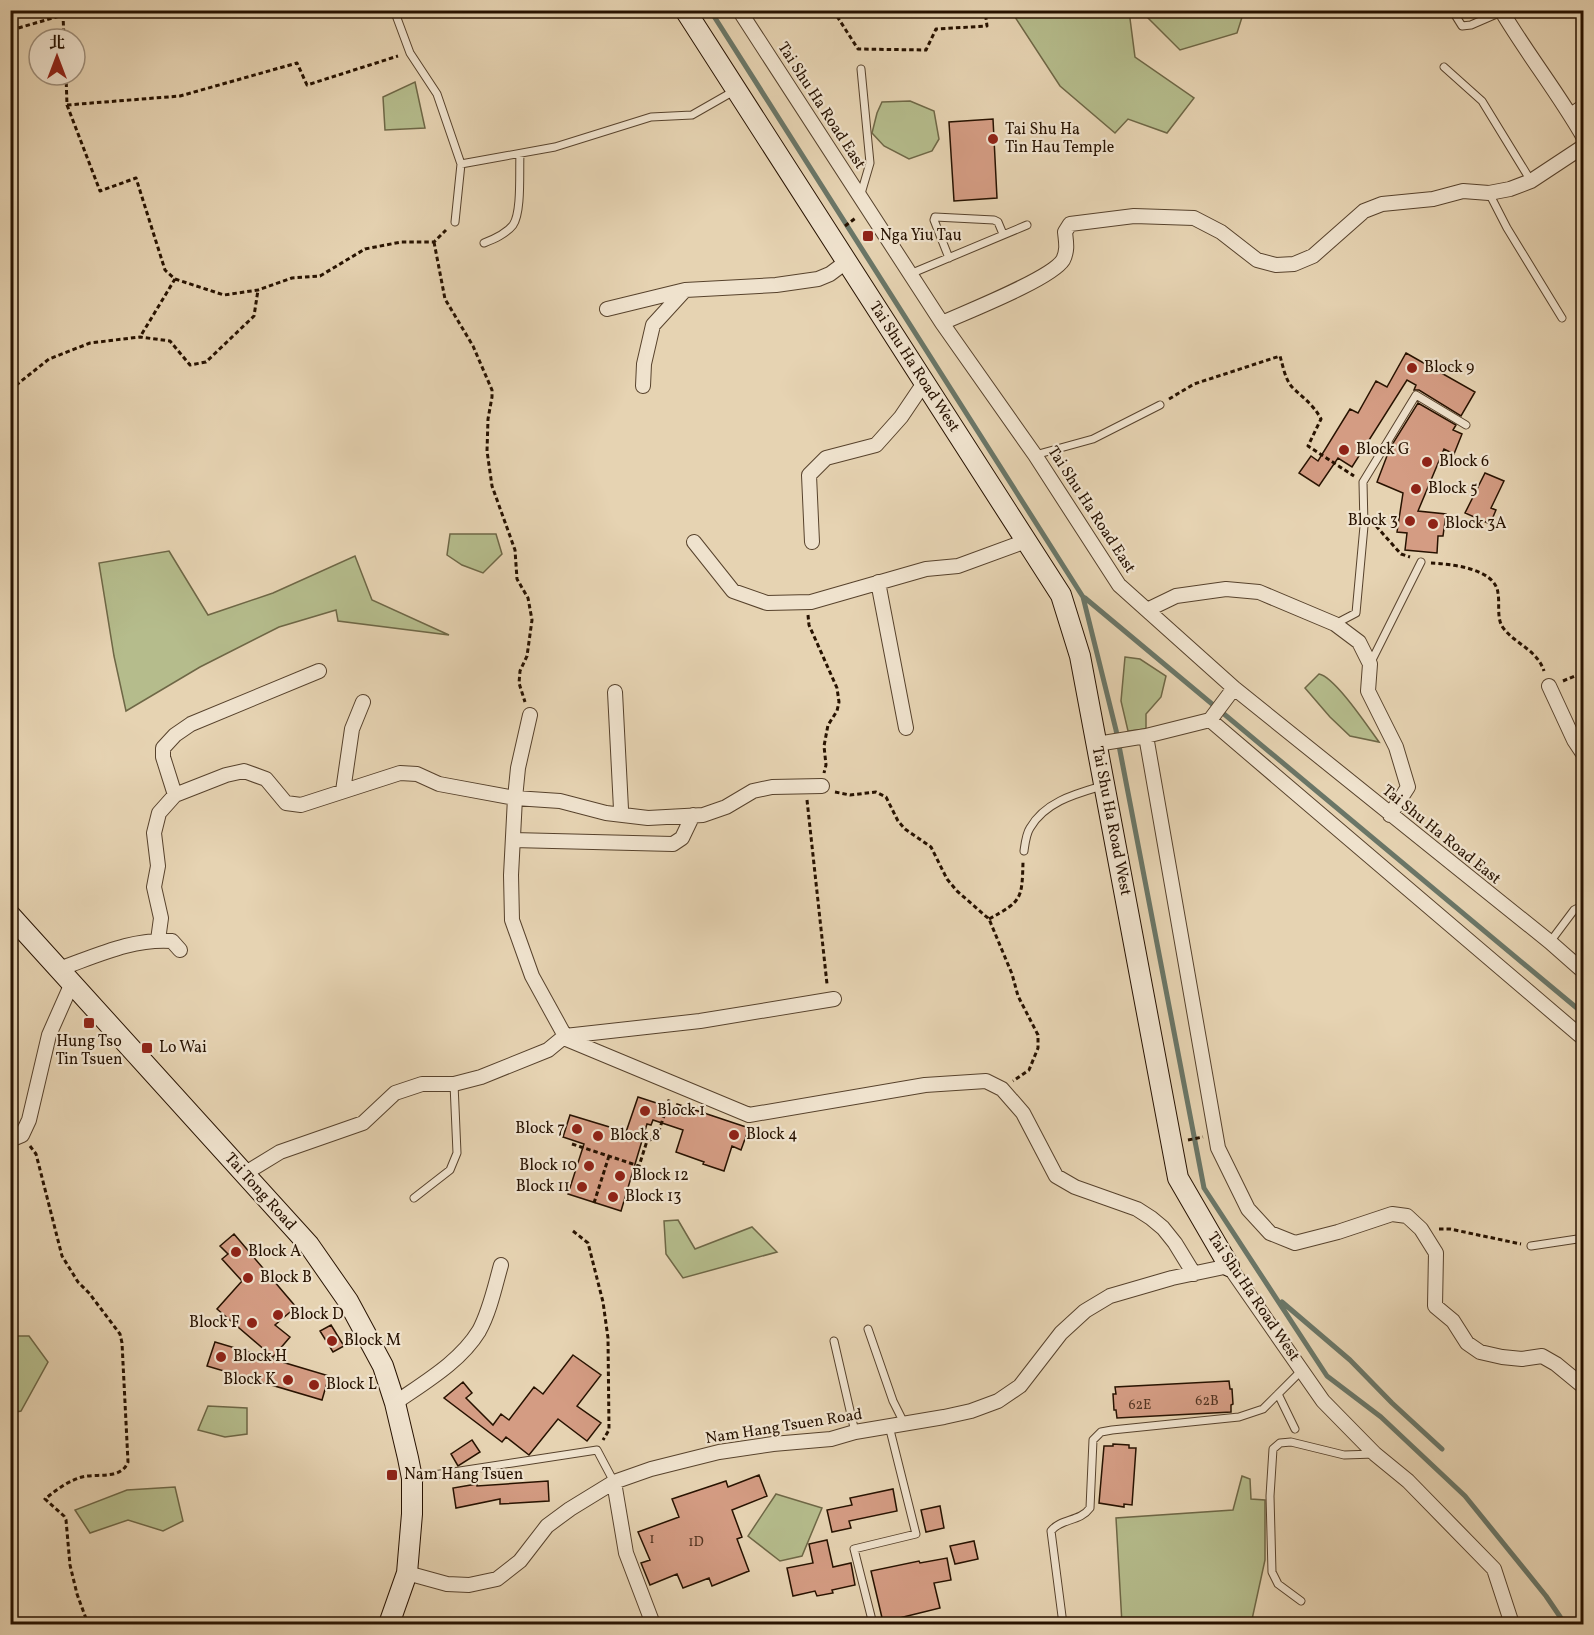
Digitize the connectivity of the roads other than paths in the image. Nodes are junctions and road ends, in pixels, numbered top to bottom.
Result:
1 (394, 10) edge
2 (685, 10) edge
3 (739, 10) edge
4 (1452, 10) edge
5 (1501, 11) edge
6 (1444, 67) dead end
7 (861, 69) dead end
8 (736, 90) junction
9 (1584, 106) edge
10 (1570, 115) junction
11 (1584, 138) edge
12 (1584, 146) edge
13 (520, 154) junction
14 (461, 164) junction
15 (1531, 181) junction
16 (1489, 193) junction
17 (860, 196) junction
18 (455, 222) road end
19 (1027, 225) dead end
20 (1003, 234) junction
21 (484, 243) dead end
22 (949, 258) junction
23 (846, 262) junction
24 (910, 274) junction
25 (685, 290) junction
26 (607, 309) dead end
27 (1562, 318) dead end
28 (942, 323) junction
29 (924, 383) junction
30 (643, 386) dead end
31 (1160, 405) road end
32 (1466, 424) dead end
33 (1035, 455) junction
34 (1026, 541) junction
35 (694, 542) dead end
36 (812, 542) dead end
37 (1421, 562) road end
38 (878, 582) junction
39 (1147, 610) junction
40 (1335, 624) junction
41 (1370, 664) junction
42 (319, 671) dead end
43 (1549, 686) road end
44 (1232, 691) junction
45 (615, 692) dead end
46 (363, 702) dead end
47 (530, 716) road end
48 (1212, 717) junction
49 (906, 728) dead end
50 (1146, 736) junction
51 (1097, 744) junction
52 (1584, 755) edge
53 (1104, 785) junction
54 (822, 786) road end
55 (344, 791) junction
56 (175, 795) junction
57 (515, 798) junction
58 (616, 814) junction
59 (693, 815) junction
60 (1390, 815) junction
61 (513, 840) junction
62 (1024, 851) road end
63 (1584, 904) edge
64 (10, 915) edge
65 (158, 940) junction
66 (1550, 942) junction
67 (180, 950) dead end
68 (1584, 972) edge
69 (65, 976) junction
70 (834, 999) road end
71 (564, 1037) junction
72 (1584, 1039) edge
73 (454, 1084) junction
74 (16, 1138) edge
75 (244, 1174) junction
76 (414, 1198) dead end
77 (1584, 1238) edge
78 (1531, 1246) road end
79 (501, 1265) dead end
80 (1229, 1266) junction
81 (1194, 1274) junction
82 (868, 1329) dead end
83 (834, 1341) dead end
84 (1302, 1370) junction
85 (1584, 1387) edge
86 (1278, 1394) junction
87 (395, 1402) junction
88 (904, 1423) junction
89 (889, 1426) junction
90 (1295, 1429) dead end
91 (855, 1432) junction
92 (1375, 1454) junction
93 (412, 1478) junction
94 (614, 1482) junction
95 (408, 1573) junction
96 (1301, 1601) dead end
97 (389, 1624) edge
98 (652, 1624) edge
99 (873, 1624) edge
100 (1063, 1624) edge
101 (1512, 1624) edge

1 - 14 lane
2 - 8 street, Tai Shu Ha Road West
3 - 17 street, Tai Shu Ha Road East
4 - 5 lane
5 - 10 street
6 - 15 lane
7 - 17 lane
8 - 13 lane
8 - 23 street, Tai Shu Ha Road West
9 - 10 street
10 - 11 street
12 - 15 street
13 - 14 lane
13 - 21 lane
14 - 18 lane
15 - 16 street
16 - 27 lane
16 - 28 street
17 - 24 street, Tai Shu Ha Road East
19 - 20 lane
20 - 22 lane
20 - 22 lane
22 - 24 lane
23 - 25 street
23 - 29 street, Tai Shu Ha Road West
24 - 28 street, Tai Shu Ha Road East
25 - 26 street
25 - 30 street
28 - 33 street, Tai Shu Ha Road East
29 - 34 street, Tai Shu Ha Road West
29 - 36 street
31 - 33 lane
32 - 40 lane
33 - 39 street, Tai Shu Ha Road East
34 - 38 street
34 - 51 street, Tai Shu Ha Road West
35 - 38 street
37 - 41 lane
38 - 49 street
39 - 40 street
39 - 44 street, Tai Shu Ha Road East
40 - 41 street
41 - 60 street
42 - 56 street
43 - 52 street
44 - 48 street
44 - 60 street, Tai Shu Ha Road East
45 - 58 street
46 - 55 street
47 - 57 street
48 - 50 street
48 - 72 street
50 - 51 street
50 - 85 street
51 - 53 street, Tai Shu Ha Road West
53 - 62 lane
53 - 80 street, Tai Shu Ha Road West
54 - 59 street
55 - 56 street
55 - 57 street
56 - 65 street
57 - 58 street
57 - 61 street
58 - 59 street
59 - 61 street
60 - 66 street, Tai Shu Ha Road East
61 - 71 street
63 - 66 lane
64 - 69 street, Tai Tong Road
65 - 67 street
65 - 69 street
66 - 68 street, Tai Shu Ha Road East
69 - 74 street
69 - 75 street, Tai Tong Road
70 - 71 street
71 - 73 street
71 - 81 street
73 - 75 street
73 - 76 lane
75 - 87 street, Tai Tong Road
77 - 78 lane
79 - 87 street
80 - 81 street, Nam Hang Tsuen Road
80 - 84 street, Tai Shu Ha Road West
81 - 88 street, Nam Hang Tsuen Road
82 - 88 lane
83 - 91 lane
84 - 86 lane
84 - 92 street, Tai Shu Ha Road West
86 - 90 lane
86 - 100 lane
87 - 93 street, Tai Tong Road
88 - 89 street, Nam Hang Tsuen Road
89 - 91 street, Nam Hang Tsuen Road
89 - 99 lane
91 - 94 street, Nam Hang Tsuen Road
92 - 96 lane
92 - 101 street, Tai Shu Ha Road West
93 - 94 lane
93 - 95 street, Tai Tong Road
94 - 95 street, Nam Hang Tsuen Road
94 - 98 street
95 - 97 street, Tai Tong Road

